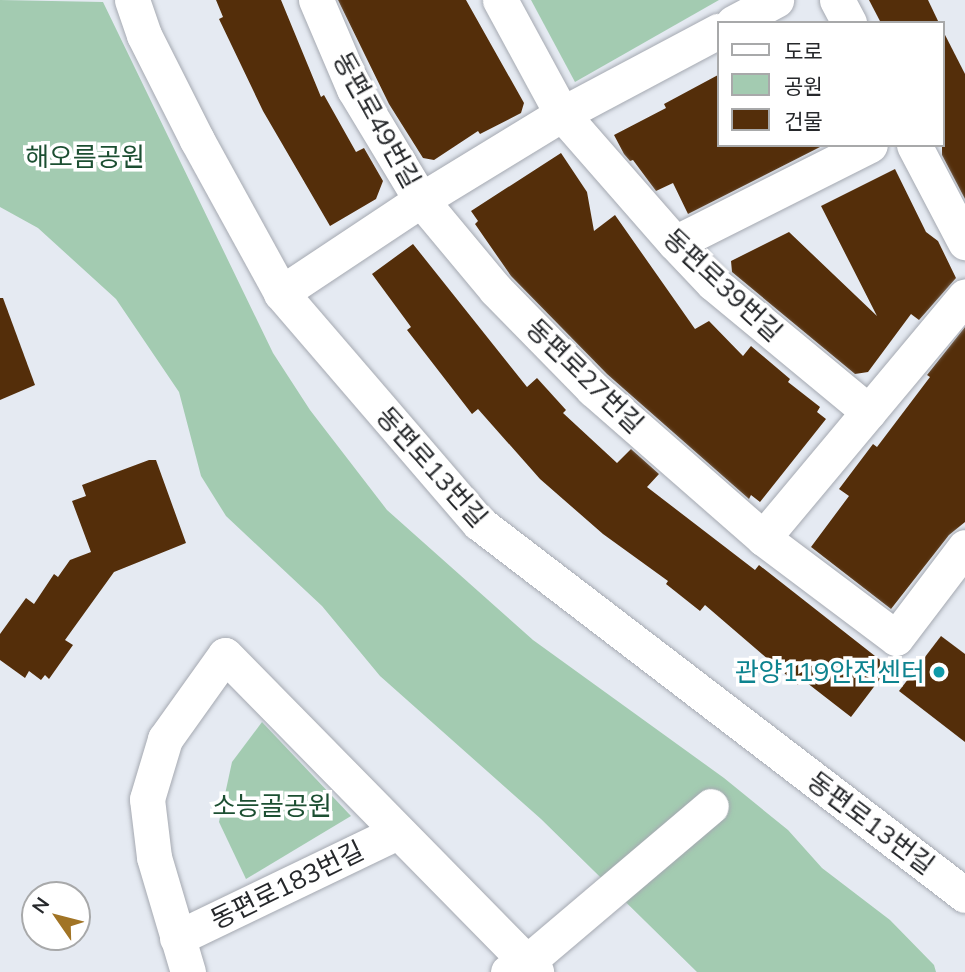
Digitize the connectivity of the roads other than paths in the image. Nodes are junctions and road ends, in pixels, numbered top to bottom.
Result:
1 (132, 0) edge
2 (316, 0) edge
3 (500, 0) edge
4 (776, 0) edge
5 (837, 0) edge
6 (737, 21) edge
7 (848, 21) edge
8 (716, 32) edge
9 (562, 114) junction
10 (866, 147) edge
11 (915, 147) edge
12 (421, 200) junction
13 (965, 242) edge
14 (675, 243) junction
15 (281, 293) junction
16 (965, 296) edge
17 (869, 412) junction
18 (763, 538) junction
19 (965, 547) edge
20 (711, 806) dead end
21 (397, 832) junction
22 (965, 895) edge
23 (177, 938) junction
24 (524, 969) edge
25 (188, 972) edge

1 - 15 street, 동편로13번길
2 - 12 street, 동편로49번길
3 - 9 street, 동편로39번길
4 - 6 street
5 - 7 street
8 - 9 street
9 - 12 street
9 - 14 street, 동편로39번길
10 - 14 street
11 - 13 street
12 - 15 street
12 - 18 street, 동편로27번길
14 - 17 street, 동편로39번길
15 - 22 street, 동편로13번길
16 - 17 street
17 - 18 street
18 - 19 street, 동편로27번길
20 - 24 street
21 - 23 street, 동편로183번길
21 - 23 street, 동편로183번길
21 - 24 street, 동편로183번길
23 - 25 street, 동편로183번길

